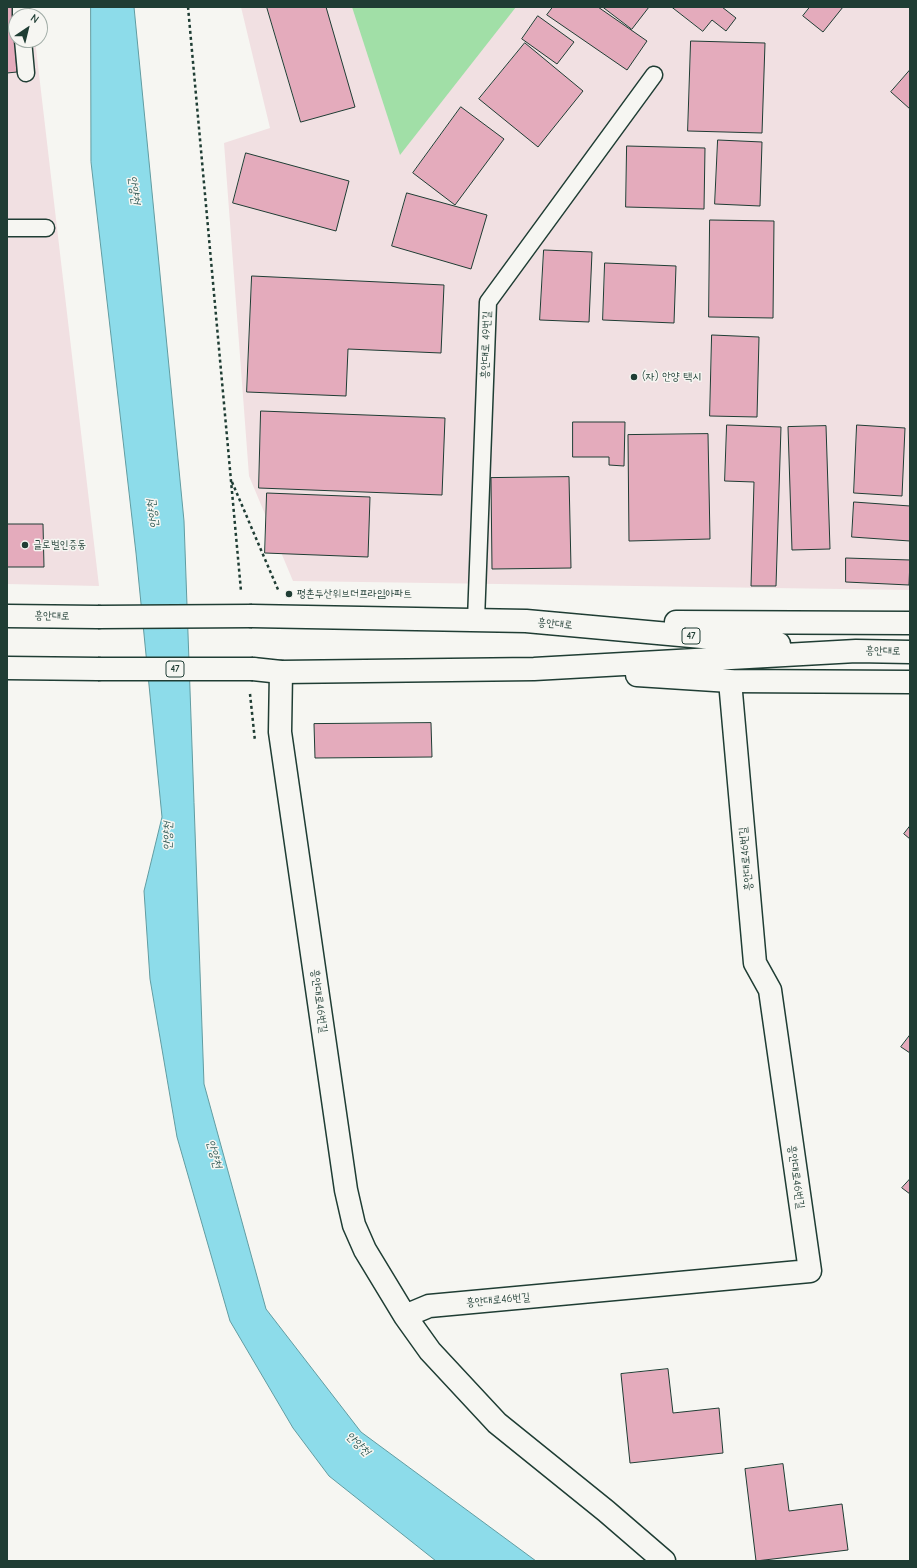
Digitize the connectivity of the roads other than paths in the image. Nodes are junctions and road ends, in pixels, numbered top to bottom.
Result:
1 (24, 48) edge
2 (26, 73) dead end
3 (654, 75) dead end
4 (7, 228) edge
5 (46, 228) dead end
6 (7, 616) edge
7 (476, 620) junction
8 (526, 621) junction
9 (910, 623) edge
10 (856, 651) junction
11 (910, 652) edge
12 (7, 668) edge
13 (534, 669) junction
14 (280, 672) junction
15 (730, 681) junction
16 (910, 682) edge
17 (405, 1316) junction
18 (664, 1561) edge

1 - 2 lane
3 - 7 lane, 흥안대로 49번길
4 - 5 lane
6 - 7 main road, 흥안대로 / 47, bridge
7 - 8 main road, 흥안대로 / 47
8 - 9 main road
8 - 10 main road, 흥안대로 / 47
10 - 11 main road, 흥안대로 / 47
10 - 13 main road, 흥안대로 / 47
12 - 14 main road, 흥안대로 / 47, bridge
13 - 14 main road, 흥안대로 / 47
13 - 15 main road
14 - 17 main road, 흥안대로46번길
15 - 16 main road
15 - 17 main road, 흥안대로46번길
17 - 18 main road, 흥안대로46번길

